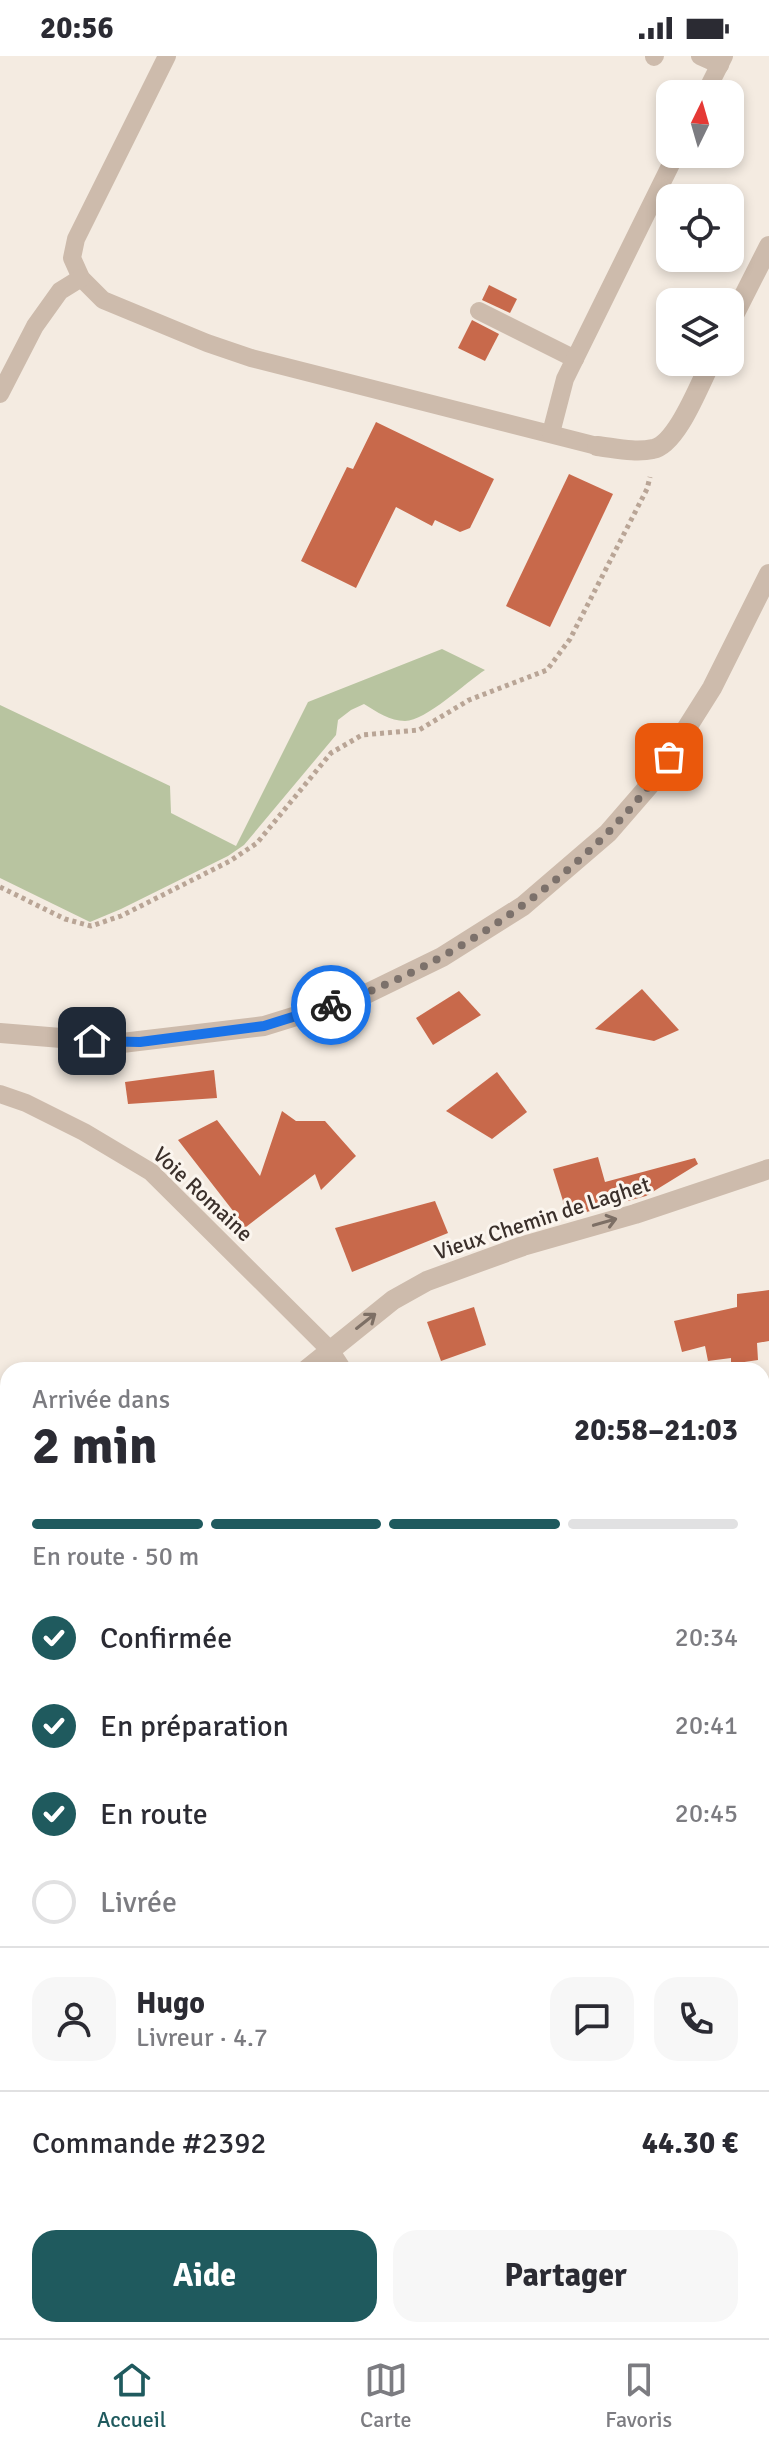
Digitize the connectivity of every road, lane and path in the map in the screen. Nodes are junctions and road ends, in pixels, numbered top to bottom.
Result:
1 (167, 56) edge
2 (700, 56) edge
3 (722, 61) edge
4 (712, 80) edge
5 (669, 168) edge
6 (769, 246) edge
7 (81, 278) junction
8 (744, 295) edge
9 (479, 311) dead end
10 (575, 359) junction
11 (704, 376) edge
12 (0, 394) edge
13 (551, 433) junction
14 (597, 446) joint
15 (657, 449) junction
16 (769, 574) edge
17 (0, 887) edge
18 (0, 1033) edge
19 (0, 1094) edge
20 (769, 1169) edge
21 (330, 1350) junction
22 (316, 1362) edge
23 (338, 1362) edge

1 - 7 lane
2 - 3 lane
3 - 4 lane
5 - 10 lane
6 - 8 street
7 - 12 lane
7 - 13 lane
9 - 10 lane
10 - 13 lane
11 - 15 street
13 - 14 lane
14 - 15 street
15 - 17 path
16 - 18 street
19 - 21 lane, Voie Romaine
21 -> 20 street, Vieux Chemin de Laghet
21 - 22 street, Vieux Chemin de Laghet
21 - 23 lane, Voie Romaine

